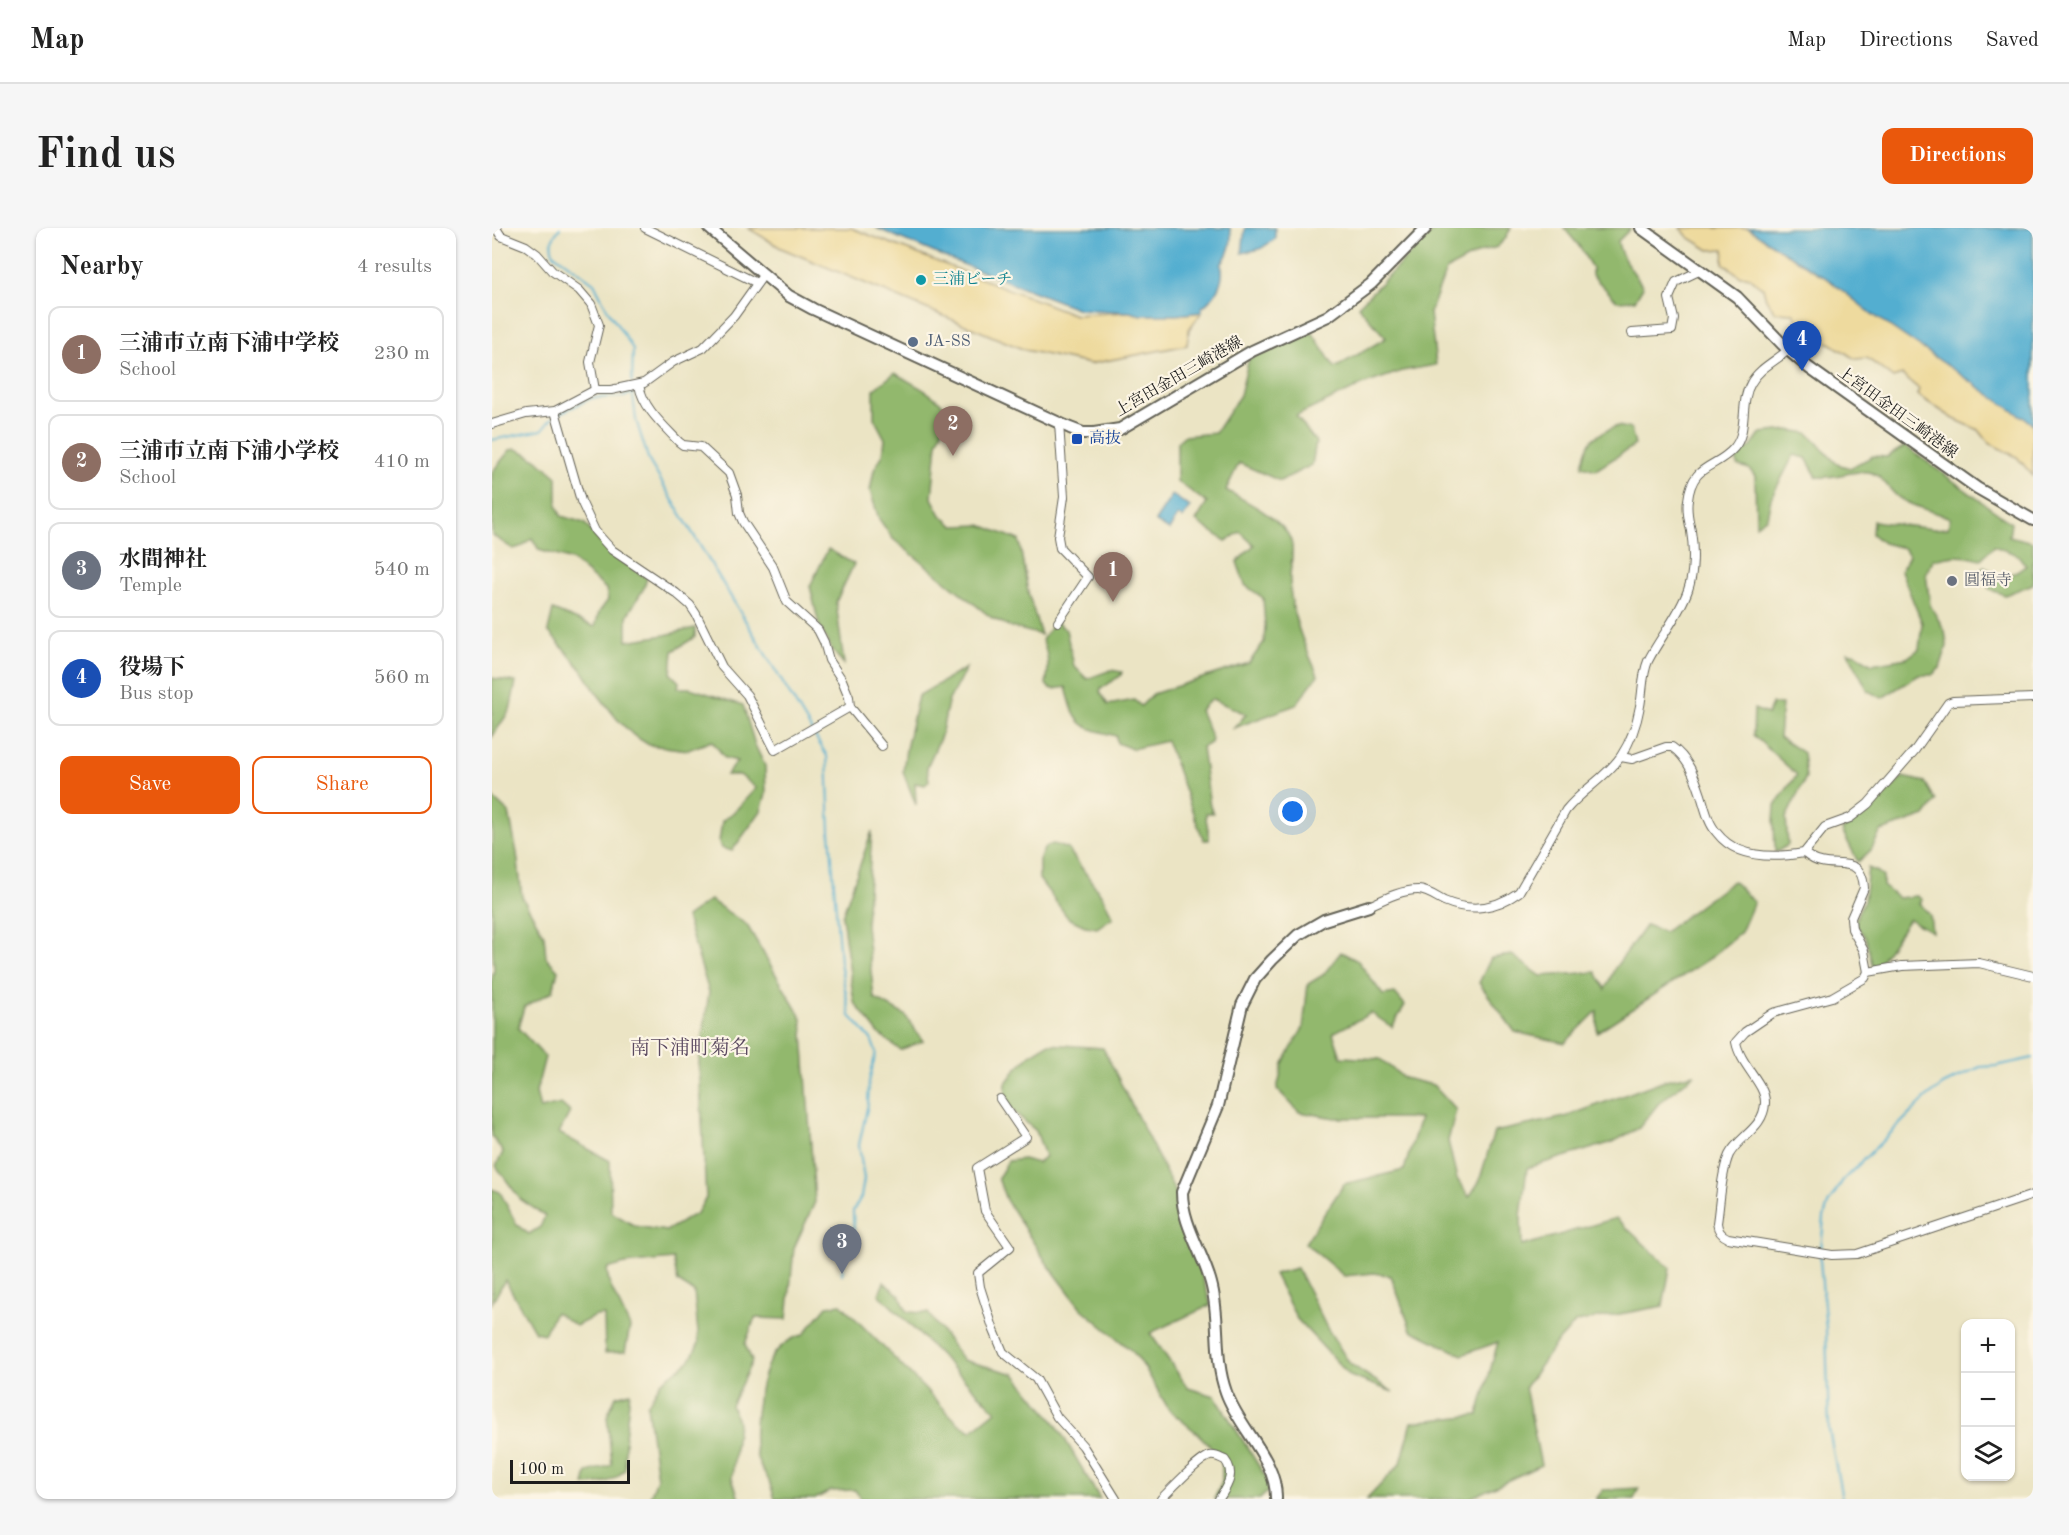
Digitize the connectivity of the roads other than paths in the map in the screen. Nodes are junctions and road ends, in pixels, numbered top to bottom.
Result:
1 (496, 228) edge
2 (645, 228) edge
3 (709, 228) edge
4 (1426, 228) edge
5 (1641, 228) edge
6 (1701, 270) junction
7 (760, 279) junction
8 (1632, 333) dead end
9 (1788, 350) junction
10 (639, 384) junction
11 (595, 390) junction
12 (556, 414) junction
13 (1059, 423) junction
14 (492, 424) edge
15 (2033, 520) edge
16 (1058, 622) dead end
17 (2033, 698) edge
18 (850, 707) junction
19 (882, 746) dead end
20 (1621, 757) junction
21 (1804, 853) junction
22 (1369, 906) joint
23 (1868, 972) junction
24 (2033, 976) edge
25 (1000, 1100) dead end
26 (2033, 1195) edge
27 (1116, 1499) edge
28 (1161, 1499) edge
29 (1219, 1499) edge
30 (1276, 1499) edge

1 - 11 street
2 - 7 street
3 - 7 main road, 上宮田金田三崎港線
4 - 13 main road, 上宮田金田三崎港線
5 - 6 main road, 上宮田金田三崎港線
6 - 8 street
6 - 9 main road, 上宮田金田三崎港線
7 - 10 street
7 - 13 main road, 上宮田金田三崎港線
9 - 15 main road, 上宮田金田三崎港線
9 - 20 street
10 - 11 street
10 - 18 street
11 - 12 street
12 - 14 street
12 - 18 street
13 - 16 street
17 - 21 street
18 - 19 street
20 - 21 street
20 - 22 street
21 - 23 street
22 - 30 main road
23 - 24 street
23 - 26 street
25 - 27 street
28 - 29 street

